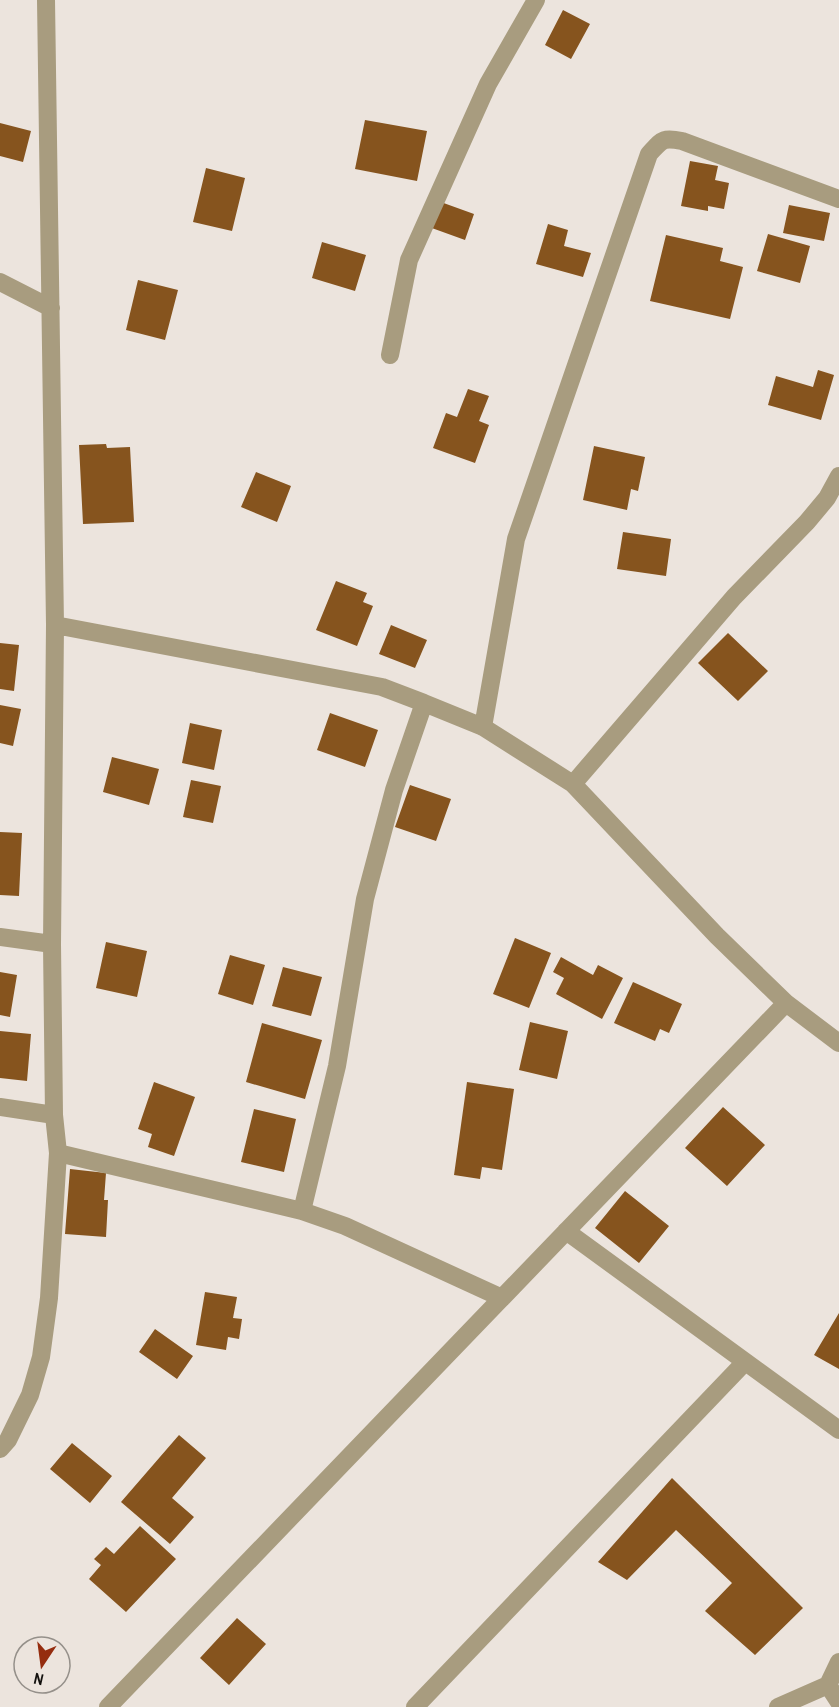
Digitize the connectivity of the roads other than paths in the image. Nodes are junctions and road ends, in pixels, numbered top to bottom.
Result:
1 (46, 0) edge
2 (536, 0) edge
3 (839, 199) edge
4 (0, 282) edge
5 (51, 308) junction
6 (390, 355) dead end
7 (839, 476) edge
8 (56, 625) junction
9 (424, 703) junction
10 (483, 728) junction
11 (573, 784) junction
12 (0, 937) edge
13 (52, 944) junction
14 (786, 1003) junction
15 (839, 1042) edge
16 (0, 1107) edge
17 (54, 1115) junction
18 (58, 1153) junction
19 (302, 1211) junction
20 (566, 1231) junction
21 (502, 1298) junction
22 (745, 1362) junction
23 (839, 1430) edge
24 (0, 1449) edge
25 (839, 1662) edge
26 (828, 1685) junction
27 (839, 1702) edge
28 (108, 1707) edge
29 (415, 1707) edge
30 (778, 1707) edge

1 - 5 street
2 - 6 street
3 - 10 street
4 - 5 street
5 - 8 street
7 - 11 street
8 - 9 street
8 - 13 street
9 - 10 street
9 - 19 street
10 - 11 street
11 - 14 street
12 - 13 street
13 - 17 street
14 - 15 street
14 - 20 street
16 - 17 street
17 - 18 street
18 - 19 street
18 - 24 street
19 - 21 street
20 - 21 street
20 - 22 street
21 - 28 street
22 - 23 street
22 - 29 street
25 - 26 street
26 - 27 street
26 - 30 street

